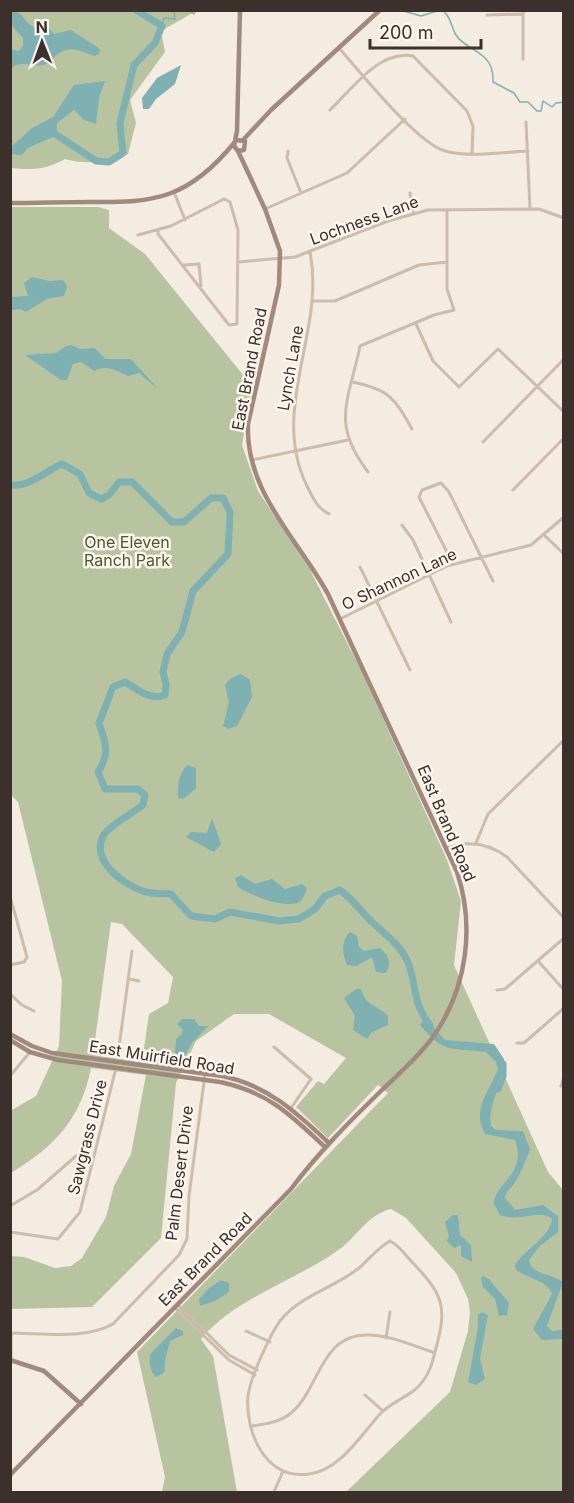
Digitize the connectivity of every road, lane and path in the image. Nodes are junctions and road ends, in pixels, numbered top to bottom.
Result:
1 (240, 10) edge
2 (380, 10) edge
3 (523, 12) edge
4 (487, 15) dead end
5 (339, 48) junction
6 (523, 59) dead end
7 (365, 76) junction
8 (330, 110) dead end
9 (405, 119) junction
10 (526, 122) dead end
11 (240, 145) junction
12 (288, 151) dead end
13 (528, 151) junction
14 (472, 154) junction
15 (174, 192) junction
16 (301, 193) junction
17 (410, 193) dead end
18 (10, 202) edge
19 (265, 209) junction
20 (530, 209) junction
21 (447, 210) junction
22 (414, 212) junction
23 (564, 218) edge
24 (185, 220) junction
25 (158, 230) junction
26 (138, 235) dead end
27 (310, 252) junction
28 (280, 260) junction
29 (238, 262) junction
30 (447, 262) junction
31 (183, 266) junction
32 (201, 288) junction
33 (313, 301) junction
34 (416, 324) junction
35 (564, 359) edge
36 (352, 382) junction
37 (537, 386) junction
38 (564, 412) edge
39 (412, 429) dead end
40 (564, 438) edge
41 (348, 440) junction
42 (483, 442) dead end
43 (295, 450) junction
44 (250, 460) junction
45 (368, 471) dead end
46 (513, 490) dead end
47 (329, 514) dead end
48 (564, 517) edge
49 (402, 525) dead end
50 (544, 535) junction
51 (564, 554) edge
52 (481, 557) junction
53 (453, 564) junction
54 (360, 567) dead end
55 (429, 576) junction
56 (493, 581) dead end
57 (377, 601) junction
58 (340, 619) junction
59 (451, 622) dead end
60 (410, 670) dead end
61 (564, 740) edge
62 (476, 843) junction
63 (447, 848) junction
64 (10, 896) edge
65 (564, 918) edge
66 (564, 938) edge
67 (132, 951) dead end
68 (538, 961) junction
69 (10, 965) edge
70 (129, 979) junction
71 (139, 981) dead end
72 (497, 990) dead end
73 (564, 990) edge
74 (10, 994) edge
75 (564, 1008) edge
76 (34, 1011) dead end
77 (10, 1034) edge
78 (10, 1040) edge
79 (517, 1043) dead end
80 (274, 1047) dead end
81 (31, 1049) junction
82 (117, 1061) junction
83 (116, 1068) junction
84 (10, 1076) edge
85 (204, 1077) junction
86 (564, 1077) edge
87 (561, 1086) dead end
88 (290, 1110) junction
89 (329, 1143) junction
90 (325, 1147) junction
91 (93, 1157) junction
92 (10, 1206) edge
93 (10, 1232) edge
94 (176, 1306) junction
95 (390, 1312) dead end
96 (246, 1331) dead end
97 (11, 1333) edge
98 (386, 1338) junction
99 (270, 1342) junction
100 (435, 1353) junction
101 (11, 1360) edge
102 (256, 1373) junction
103 (365, 1395) dead end
104 (81, 1404) junction
105 (383, 1410) junction
106 (252, 1426) junction
107 (283, 1471) junction
108 (10, 1475) edge
109 (274, 1492) edge

1 - 11 main road, East Brand Road
2 - 5 main road
3 - 4 street
3 - 6 street
5 - 7 street
5 - 11 main road
7 - 8 street
7 - 9 street
7 - 14 street
9 - 14 street
9 - 16 street
10 - 13 street
11 - 15 main road
11 - 19 main road, East Brand Road
12 - 16 street
13 - 14 street
13 - 20 street
15 - 18 main road
15 - 24 street
16 - 19 street
17 - 22 street
19 - 28 main road, East Brand Road
20 - 21 street, Lochness Lane
20 - 23 street, Lochness Lane
21 - 22 street, Lochness Lane
21 - 30 street
22 - 27 street, Lochness Lane
24 - 25 street
24 - 29 street
25 - 26 street
25 - 31 street
27 - 28 street, Lochness Lane
27 - 33 street, Lynch Lane
28 - 29 street, Lochness Lane
28 - 44 main road, East Brand Road
29 - 32 street
30 - 33 street
30 - 34 street
31 - 32 street
31 - 32 street
33 - 43 street, Lynch Lane
34 - 36 street
34 - 37 street
35 - 37 street
36 - 39 street
36 - 41 street
37 - 38 street
37 - 42 street
40 - 46 street
41 - 43 street
41 - 45 street
43 - 44 street
43 - 47 street, Lynch Lane
44 - 58 main road, East Brand Road
48 - 50 street, O Shannon Lane
49 - 55 street
50 - 51 street
50 - 52 street, O Shannon Lane
52 - 53 street, O Shannon Lane
52 - 53 street
52 - 56 street
53 - 55 street, O Shannon Lane
54 - 57 street
55 - 57 street, O Shannon Lane
55 - 59 street
57 - 58 street, O Shannon Lane
57 - 60 street
58 - 63 main road, East Brand Road
61 - 62 street
62 - 63 street
62 - 65 street
63 - 89 main road, East Brand Road
64 - 69 street
66 - 68 street
67 - 70 street, Sawgrass Drive
68 - 72 street
68 - 73 street
70 - 71 street
70 - 82 street, Sawgrass Drive
74 - 76 street
75 - 79 street
77 - 81 main road, East Muirfield Road
78 - 81 main road, East Muirfield Road
80 - 88 street
81 - 82 main road, East Muirfield Road
81 - 83 main road, East Muirfield Road
81 - 84 street
82 - 83 street, Sawgrass Drive
82 - 85 main road, East Muirfield Road
83 - 85 main road, East Muirfield Road
83 - 91 street, Sawgrass Drive
85 - 88 main road, East Muirfield Road
85 - 97 street, Palm Desert Drive
86 - 87 street
88 - 89 main road, East Muirfield Road
88 - 90 main road, East Muirfield Road
89 - 90 main road, East Brand Road
90 - 94 main road, East Brand Road
91 - 92 street
91 - 93 street, Sawgrass Drive
94 - 102 street
94 - 104 main road, East Brand Road
95 - 98 street
96 - 99 street
97 - 101 street
98 - 100 street
98 - 106 street
99 - 100 street
99 - 102 street
100 - 105 street
101 - 104 main road
102 - 106 street
103 - 105 street
104 - 108 main road, East Brand Road
105 - 107 street
106 - 107 street
107 - 109 street

